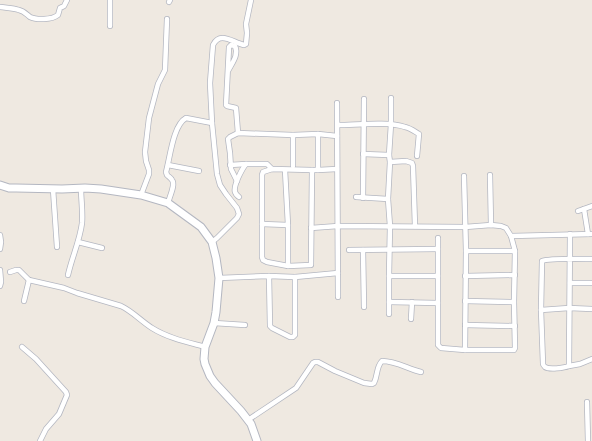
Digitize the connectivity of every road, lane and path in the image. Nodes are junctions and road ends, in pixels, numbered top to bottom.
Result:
1 (67, 0) edge
2 (110, 0) edge
3 (251, 0) edge
4 (0, 7) edge
5 (168, 19) dead end
6 (110, 26) dead end
7 (228, 71) junction
8 (391, 98) dead end
9 (364, 99) dead end
10 (338, 103) dead end
11 (212, 123) junction
12 (364, 124) junction
13 (392, 124) junction
14 (338, 125) junction
15 (238, 133) junction
16 (318, 134) junction
17 (293, 135) junction
18 (337, 136) junction
19 (363, 154) junction
20 (389, 155) junction
21 (417, 156) dead end
22 (390, 162) junction
23 (246, 164) junction
24 (168, 165) junction
25 (230, 165) junction
26 (293, 166) dead end
27 (272, 169) junction
28 (337, 169) junction
29 (286, 170) junction
30 (312, 170) junction
31 (318, 170) junction
32 (199, 171) dead end
33 (490, 175) dead end
34 (464, 176) dead end
35 (237, 181) junction
36 (0, 185) edge
37 (81, 188) junction
38 (52, 189) junction
39 (141, 195) junction
40 (239, 197) dead end
41 (356, 197) dead end
42 (364, 198) junction
43 (388, 199) junction
44 (168, 203) junction
45 (592, 206) edge
46 (584, 209) junction
47 (578, 211) dead end
48 (262, 224) junction
49 (288, 225) junction
50 (491, 225) junction
51 (338, 226) junction
52 (390, 226) junction
53 (415, 226) junction
54 (465, 227) junction
55 (311, 228) junction
56 (570, 234) junction
57 (590, 234) edge
58 (0, 235) edge
59 (511, 236) junction
60 (438, 238) dead end
61 (78, 242) junction
62 (212, 242) junction
63 (57, 247) dead end
64 (102, 248) dead end
65 (0, 249) edge
66 (438, 249) junction
67 (349, 250) dead end
68 (364, 250) junction
69 (389, 250) junction
70 (466, 251) junction
71 (515, 251) junction
72 (592, 259) edge
73 (571, 260) junction
74 (288, 266) junction
75 (0, 270) edge
76 (10, 272) dead end
77 (338, 273) junction
78 (68, 275) dead end
79 (515, 275) junction
80 (269, 276) junction
81 (388, 276) junction
82 (438, 276) junction
83 (466, 276) junction
84 (296, 277) junction
85 (219, 278) junction
86 (29, 280) junction
87 (570, 283) junction
88 (592, 283) edge
89 (0, 286) edge
90 (338, 297) dead end
91 (24, 300) dead end
92 (465, 301) junction
93 (389, 302) junction
94 (412, 302) junction
95 (514, 302) junction
96 (438, 303) junction
97 (364, 307) dead end
98 (569, 308) junction
99 (592, 309) edge
100 (542, 310) junction
101 (389, 314) dead end
102 (411, 319) dead end
103 (214, 323) junction
104 (245, 325) dead end
105 (465, 325) junction
106 (515, 326) junction
107 (22, 347) dead end
108 (206, 347) junction
109 (465, 350) junction
110 (592, 359) edge
111 (569, 366) junction
112 (421, 372) dead end
113 (587, 402) dead end
114 (248, 420) junction
115 (40, 441) edge
116 (257, 441) edge
117 (588, 441) edge

1 - 4 street
2 - 6 street
3 - 11 street
5 - 39 street
7 - 7 street
7 - 15 street
8 - 13 street
9 - 12 street
10 - 14 street
11 - 24 street
11 - 62 street
12 - 13 street
12 - 14 street
12 - 19 street
13 - 20 street
13 - 21 street
14 - 18 street
15 - 17 street
15 - 25 street
16 - 17 street
16 - 18 street
16 - 31 street
17 - 26 street
18 - 28 street
19 - 20 street
19 - 42 street
20 - 22 street
22 - 43 street
22 - 53 street
23 - 25 street
23 - 27 street
23 - 35 street
24 - 32 street
24 - 44 street
25 - 35 street
27 - 29 street
27 - 48 street
28 - 31 street
28 - 51 street
29 - 30 street
29 - 49 street
30 - 31 street
30 - 55 street
33 - 50 street
34 - 54 street
35 - 40 street
36 - 38 street
37 - 38 street
37 - 39 street
37 - 61 street
38 - 63 street
39 - 44 street
41 - 42 street
42 - 43 street
43 - 52 street
44 - 62 street
45 - 46 street
46 - 47 street
46 - 57 street
48 - 49 street
48 - 74 street
49 - 74 street
50 - 54 street
50 - 59 street
51 - 52 street
51 - 55 street
51 - 77 street
52 - 53 street
52 - 69 street
53 - 54 street
54 - 70 street
55 - 74 street
56 - 57 street
56 - 59 street
56 - 73 street
58 - 65 street
59 - 71 street
60 - 66 street
61 - 64 street
61 - 78 street
62 - 85 street
66 - 69 street
66 - 82 street
67 - 68 street
68 - 69 street
68 - 97 street
69 - 81 street
70 - 71 street
70 - 83 street
71 - 79 street
72 - 73 street
73 - 87 street
73 - 100 street
75 - 89 street
76 - 86 street
77 - 84 street
77 - 90 street
79 - 83 street
79 - 95 street
80 - 84 street
80 - 84 street
80 - 85 street
81 - 82 street
81 - 93 street
82 - 96 street
83 - 92 street
85 - 103 street
86 - 91 street
86 - 108 street
87 - 88 street
87 - 98 street
92 - 95 street
92 - 105 street
93 - 94 street
93 - 101 street
94 - 96 street
94 - 102 street
95 - 106 street
96 - 109 street
98 - 99 street
98 - 100 street
98 - 111 street
100 - 111 street
103 - 104 street
103 - 108 street
105 - 106 street
105 - 109 street
106 - 109 street
107 - 115 street
108 - 114 street
110 - 111 street
112 - 114 street
113 - 117 street
114 - 116 street

